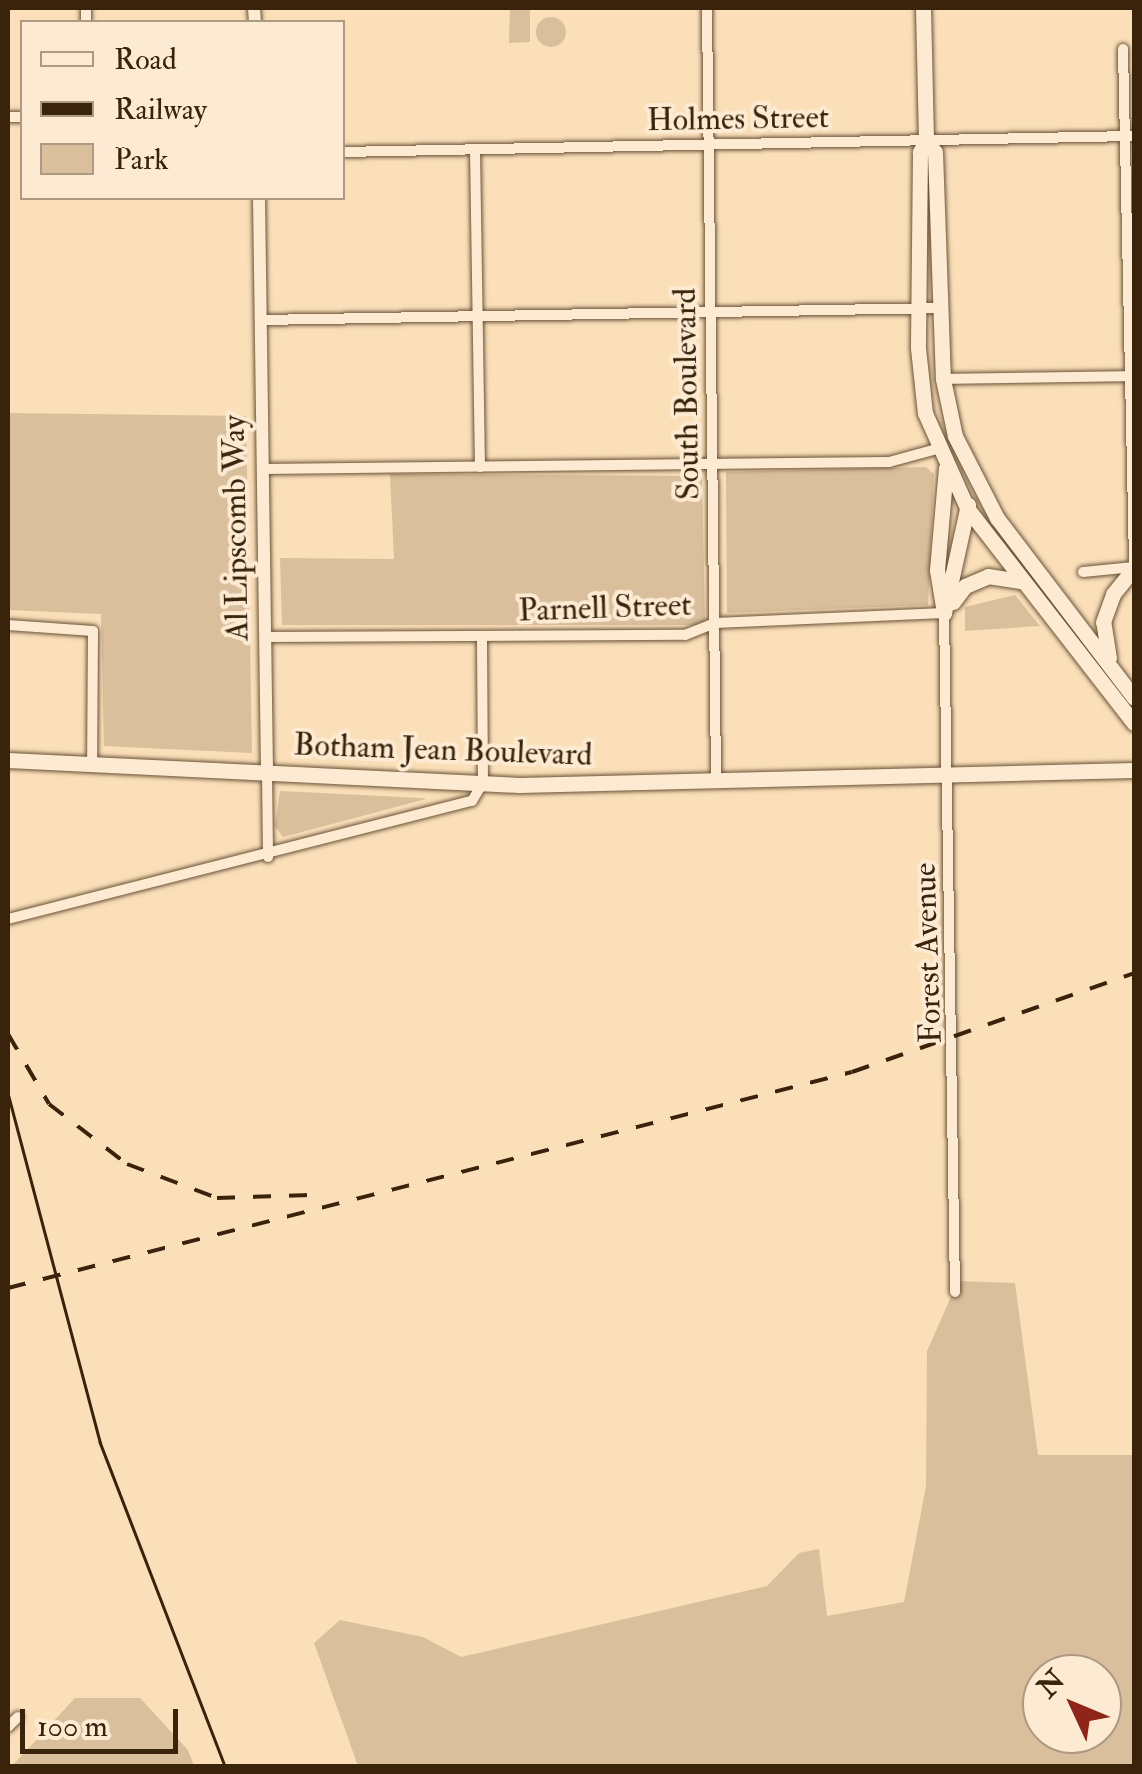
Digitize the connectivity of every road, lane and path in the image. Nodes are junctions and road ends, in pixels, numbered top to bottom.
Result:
1 (707, 8) edge
2 (923, 8) edge
3 (1124, 49) dead end
4 (1130, 136) edge
5 (926, 142) junction
6 (709, 145) junction
7 (475, 150) junction
8 (345, 152) edge
9 (259, 200) edge
10 (938, 308) junction
11 (918, 309) junction
12 (710, 314) junction
13 (478, 318) junction
14 (260, 320) junction
15 (1133, 376) edge
16 (942, 379) junction
17 (938, 449) junction
18 (714, 463) junction
19 (480, 467) junction
20 (946, 468) junction
21 (262, 469) junction
22 (976, 483) junction
23 (967, 508) junction
24 (997, 518) junction
25 (938, 541) junction
26 (1134, 565) edge
27 (1083, 572) dead end
28 (1024, 582) junction
29 (944, 613) junction
30 (715, 623) junction
31 (8, 625) edge
32 (266, 637) junction
33 (482, 637) junction
34 (1114, 671) junction
35 (1129, 703) edge
36 (1134, 723) edge
37 (8, 760) edge
38 (92, 764) junction
39 (1134, 770) edge
40 (947, 772) junction
41 (268, 773) junction
42 (716, 780) junction
43 (483, 783) junction
44 (268, 856) junction
45 (8, 920) edge
46 (955, 1292) dead end
47 (18, 1717) dead end
48 (8, 1727) edge

1 - 6 street, South Boulevard
2 - 5 main road
3 - 4 street
4 - 5 street, Holmes Street
4 - 15 street
5 - 6 street, Holmes Street
5 - 10 main road
5 - 11 main road
6 - 7 street, Holmes Street
6 - 12 street, South Boulevard
7 - 8 street, Holmes Street
7 - 13 street
9 - 14 street, Al Lipscomb Way
10 - 11 street
10 - 16 main road
11 - 12 street
11 - 17 main road
12 - 13 street
12 - 18 street, South Boulevard
13 - 14 street
13 - 19 street
14 - 21 street, Al Lipscomb Way
15 - 16 street
15 - 26 street
16 - 22 main road
17 - 18 street
17 - 20 main road
18 - 19 street
18 - 30 street, South Boulevard
19 - 21 street
20 - 23 main road
20 - 25 main road
21 - 32 street, Al Lipscomb Way
22 - 23 main road
22 - 24 main road
23 - 24 main road
23 - 25 main road
23 - 28 main road
23 - 29 main road
24 - 34 main road
25 - 29 main road
26 - 27 street
26 - 34 main road
28 - 29 main road
28 - 35 main road
29 - 30 street, Parnell Street
29 - 40 street, Forest Avenue
30 - 33 street, Parnell Street
30 - 42 street, South Boulevard
31 - 38 street
32 - 33 street, Parnell Street
32 - 41 street, Al Lipscomb Way
33 - 43 street
34 - 35 main road
35 - 36 main road
37 - 38 main road, Botham Jean Boulevard
38 - 41 main road, Botham Jean Boulevard
39 - 40 main road
40 - 42 main road, Botham Jean Boulevard
40 - 46 street, Forest Avenue
41 - 43 main road, Botham Jean Boulevard
41 - 44 street, Al Lipscomb Way
42 - 43 main road, Botham Jean Boulevard
43 - 44 street
44 - 45 street
47 - 48 street

